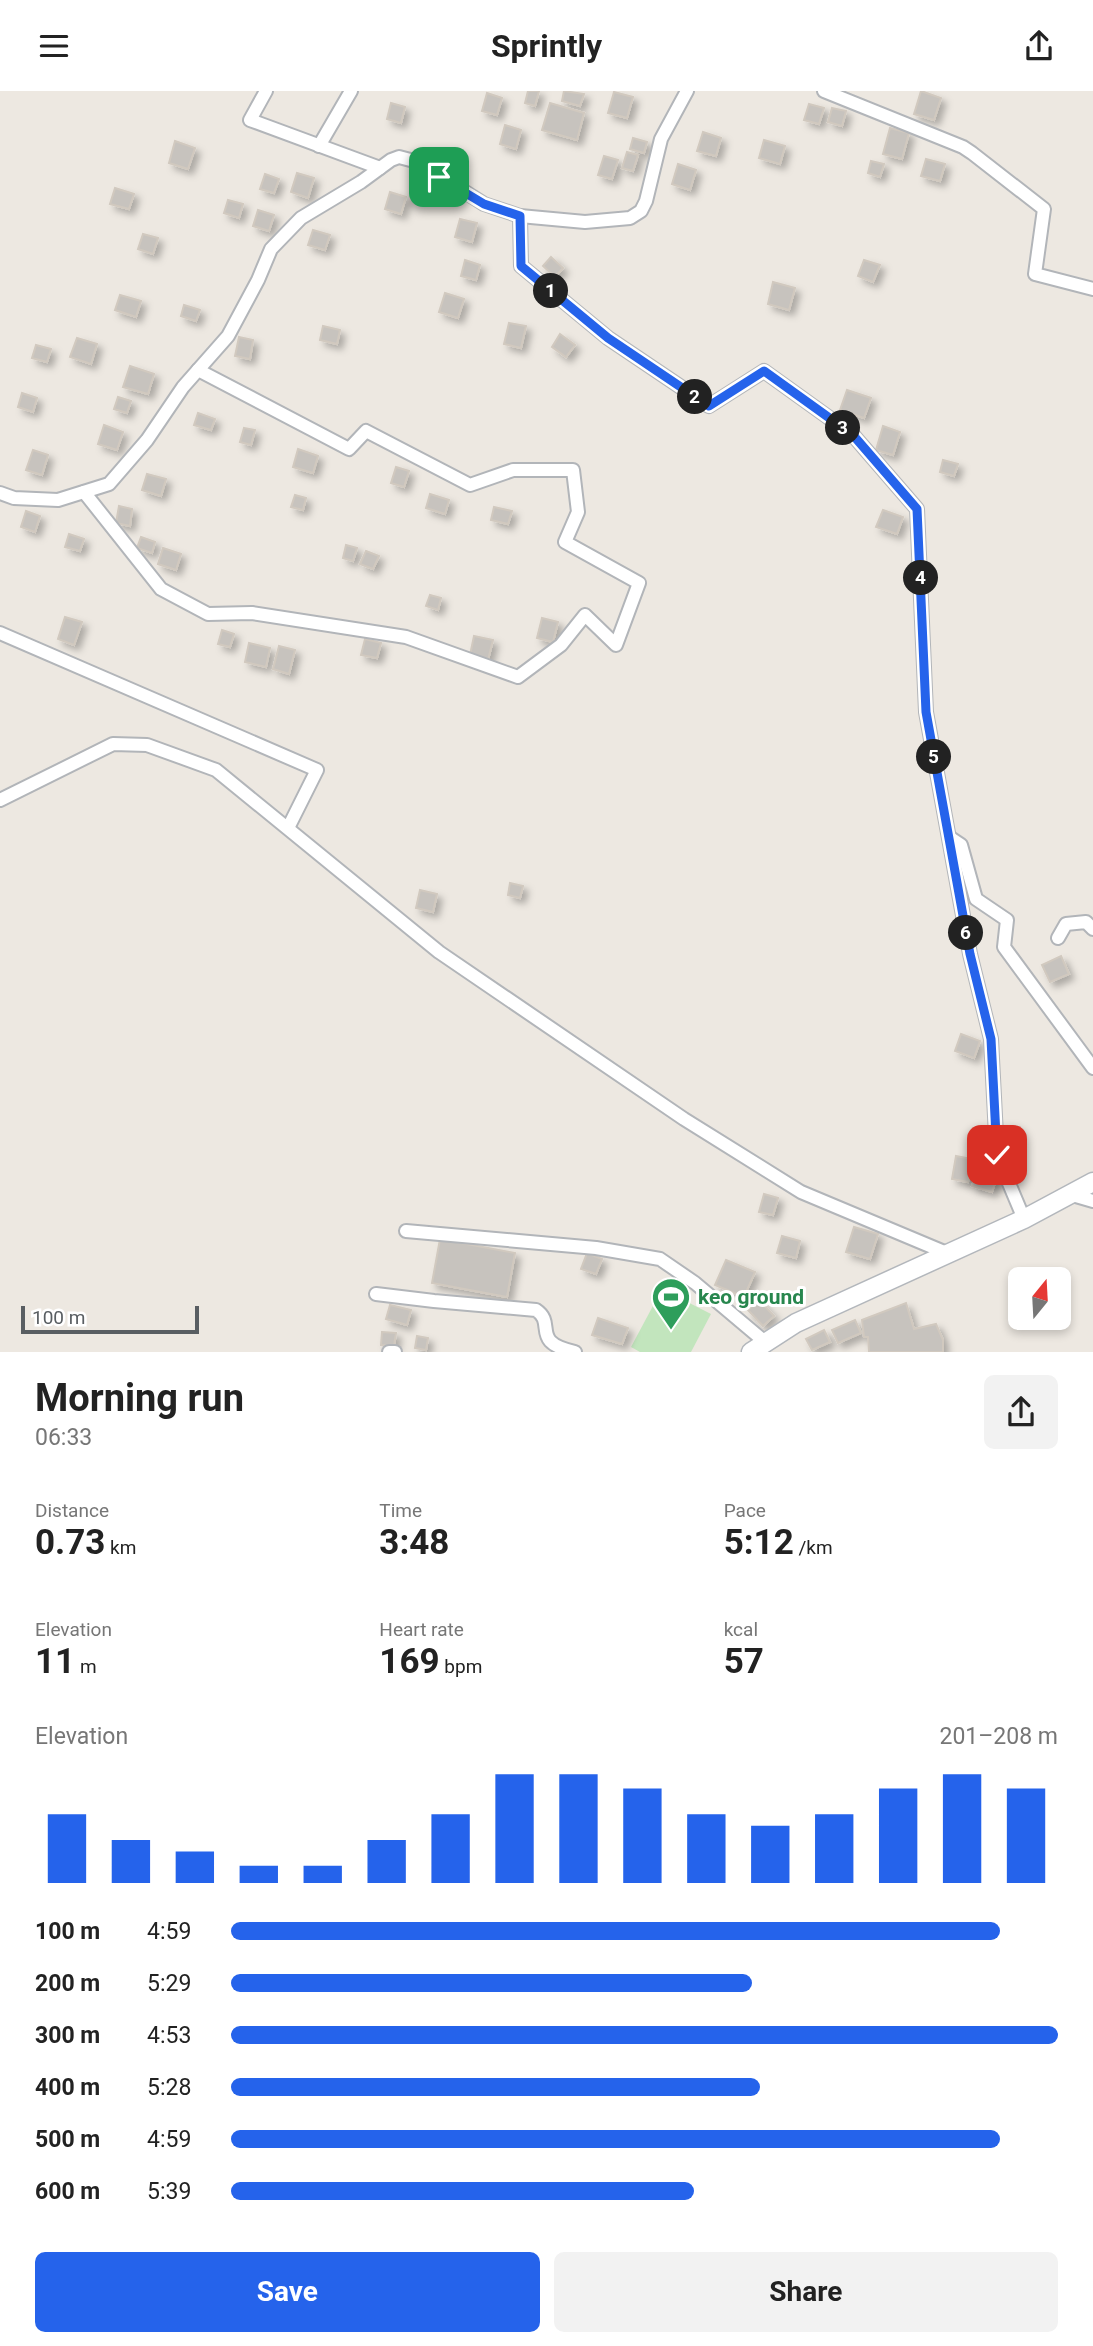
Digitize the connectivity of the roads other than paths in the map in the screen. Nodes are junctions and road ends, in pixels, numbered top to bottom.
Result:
1 (267, 91) edge
2 (351, 91) edge
3 (687, 91) edge
4 (824, 91) edge
5 (319, 146) junction
6 (380, 168) junction
7 (520, 216) junction
8 (1093, 289) edge
9 (198, 370) junction
10 (85, 492) junction
11 (0, 493) edge
12 (0, 633) edge
13 (0, 800) edge
14 (288, 828) junction
15 (949, 837) junction
16 (1093, 929) edge
17 (1059, 938) dead end
18 (1091, 1062) edge
19 (1093, 1182) edge
20 (1069, 1194) junction
21 (1093, 1201) edge
22 (1024, 1219) junction
23 (406, 1231) dead end
24 (949, 1254) junction
25 (376, 1294) dead end
26 (758, 1347) edge
27 (388, 1352) edge
28 (395, 1352) edge
29 (575, 1352) edge

1 - 5 street
2 - 5 street
3 - 7 street
4 - 8 street
5 - 6 street
6 - 7 street
6 - 9 street
7 - 15 street
9 - 10 street
9 - 10 street
10 - 11 street
12 - 14 street
13 - 14 street
14 - 24 street
15 - 18 street
15 - 22 street
16 - 17 street
19 - 20 main road
20 - 21 street
20 - 22 main road
22 - 24 main road
23 - 26 street
24 - 26 main road
25 - 29 street
27 - 28 street

